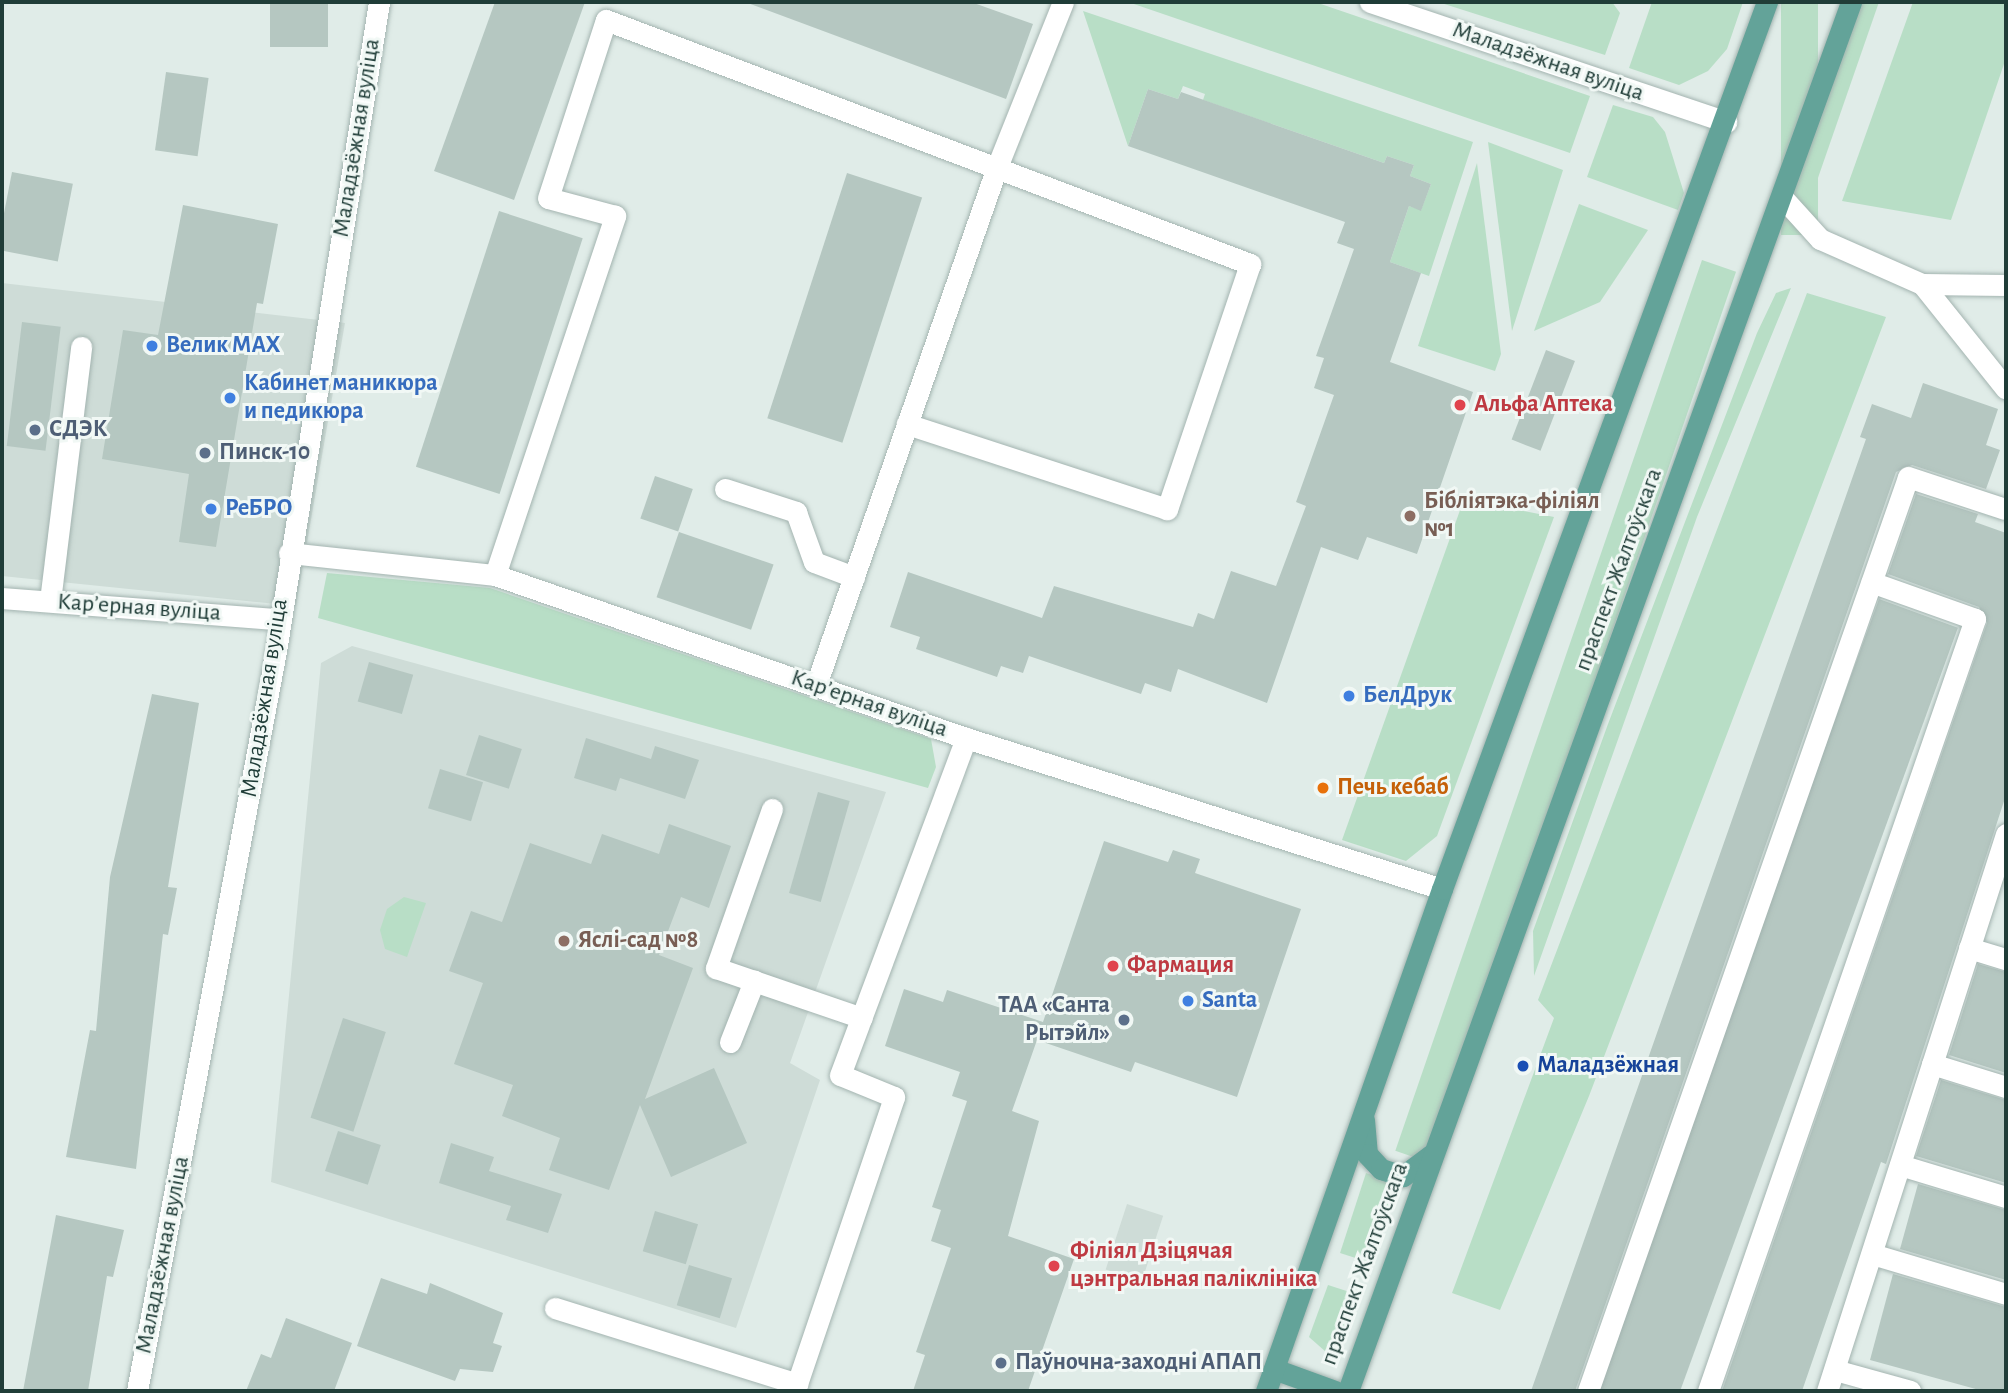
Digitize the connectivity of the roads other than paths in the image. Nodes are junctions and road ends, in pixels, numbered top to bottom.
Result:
1 (379, 2) edge
2 (1063, 2) edge
3 (1370, 2) edge
4 (1767, 2) edge
5 (1851, 2) edge
6 (1726, 122) junction
7 (997, 167) junction
8 (1782, 197) junction
9 (1922, 284) junction
10 (2006, 285) edge
11 (81, 347) dead end
12 (2006, 389) edge
13 (906, 424) junction
14 (725, 489) dead end
15 (2006, 503) edge
16 (2006, 509) edge
17 (289, 553) junction
18 (495, 575) junction
19 (854, 577) junction
20 (1871, 582) junction
21 (2, 598) edge
22 (50, 601) junction
23 (277, 619) junction
24 (816, 685) junction
25 (966, 737) junction
26 (772, 809) dead end
27 (2006, 834) edge
28 (1442, 889) junction
29 (1969, 948) junction
30 (2006, 960) edge
31 (754, 981) junction
32 (862, 1018) junction
33 (730, 1042) dead end
34 (1932, 1064) junction
35 (2006, 1087) edge
36 (1364, 1111) junction
37 (1431, 1155) junction
38 (1899, 1165) junction
39 (2006, 1196) edge
40 (1872, 1254) junction
41 (2006, 1294) edge
42 (555, 1308) dead end
43 (1274, 1369) junction
44 (1835, 1370) junction
45 (137, 1391) edge
46 (1266, 1391) edge
47 (1335, 1391) edge
48 (1348, 1391) edge
49 (1588, 1391) edge
50 (1708, 1391) edge
51 (1827, 1391) edge
52 (1910, 1391) edge

1 - 17 street, Маладзёжная вуліца
2 - 7 street
3 - 6 street, Маладзёжная вуліца
4 - 6 main road, праспект Жалтоўскага
5 - 8 main road, праспект Жалтоўскага
6 - 28 main road, праспект Жалтоўскага
7 - 13 street
7 - 13 street
7 - 18 street
8 - 9 street
8 - 37 main road, праспект Жалтоўскага
9 - 10 street
9 - 12 street
11 - 22 street
13 - 19 street
14 - 19 street
15 - 16 street
16 - 20 street
17 - 18 street, Карʼерная вуліца
17 - 23 street, Маладзёжная вуліца
18 - 24 street, Карʼерная вуліца
19 - 24 street
20 - 49 street
20 - 50 street
21 - 22 street, Карʼерная вуліца
22 - 23 street, Карʼерная вуліца
23 - 45 street, Маладзёжная вуліца
24 - 25 street, Карʼерная вуліца
25 - 28 street, Карʼерная вуліца
25 - 32 street
26 - 31 street
27 - 29 street
28 - 36 main road, праспект Жалтоўскага
29 - 30 street
29 - 34 street
31 - 32 street
31 - 33 street
32 - 42 street
34 - 35 street
34 - 38 street
36 - 37 main road, праспект Жалтоўскага
36 - 43 main road, праспект Жалтоўскага
37 - 48 main road, праспект Жалтоўскага
38 - 39 street
38 - 40 street
40 - 41 street
40 - 44 street
43 - 46 main road, праспект Жалтоўскага
43 - 47 main road, праспект Жалтоўскага
44 - 51 street
44 - 52 street

